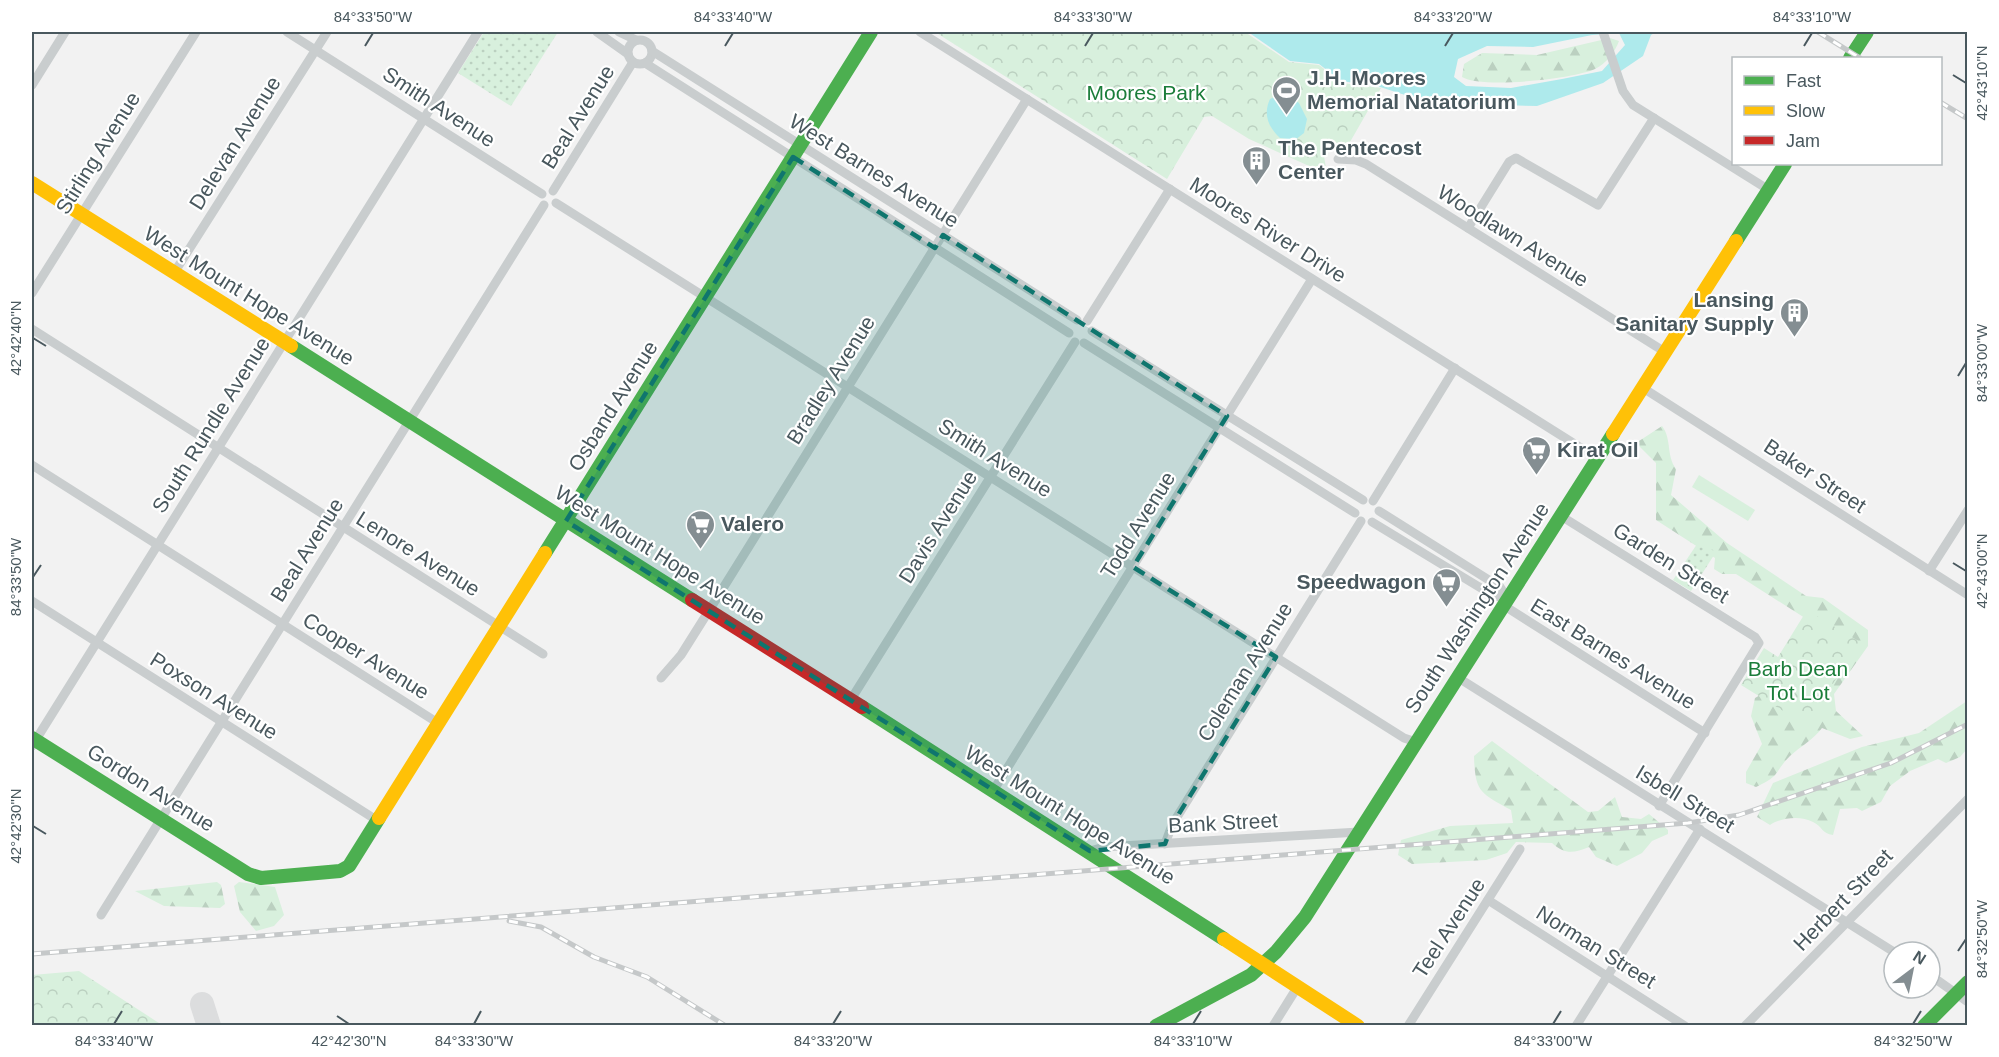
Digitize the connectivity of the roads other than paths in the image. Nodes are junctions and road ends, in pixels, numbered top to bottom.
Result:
1 (65, 32) edge
2 (196, 32) edge
3 (287, 32) edge
4 (327, 32) edge
5 (478, 32) edge
6 (597, 32) edge
7 (619, 32) edge
8 (653, 32) edge
9 (871, 32) edge
10 (921, 32) edge
11 (1603, 32) edge
12 (1867, 32) edge
13 (636, 40) junction
14 (646, 42) junction
15 (316, 50) junction
16 (652, 51) junction
17 (628, 54) junction
18 (1851, 57) edge
19 (633, 62) junction
20 (645, 63) junction
21 (32, 85) edge
22 (1027, 99) junction
23 (1654, 118) junction
24 (424, 119) junction
25 (796, 152) junction
26 (1338, 159) dead end
27 (1784, 165) edge
28 (32, 183) edge
29 (1170, 189) junction
30 (1769, 190) junction
31 (553, 191) junction
32 (542, 194) junction
33 (556, 203) junction
34 (544, 205) junction
35 (80, 214) junction
36 (1468, 228) junction
37 (943, 235) junction
38 (935, 248) junction
39 (174, 273) junction
40 (1312, 279) junction
41 (32, 293) edge
42 (705, 297) junction
43 (1082, 321) junction
44 (32, 329) edge
45 (1092, 331) junction
46 (1069, 333) junction
47 (1080, 342) junction
48 (283, 343) junction
49 (1665, 352) junction
50 (1455, 368) junction
51 (848, 387) junction
52 (1643, 388) junction
53 (1227, 416) junction
54 (409, 423) junction
55 (1220, 428) junction
56 (218, 448) junction
57 (1597, 458) junction
58 (32, 465) edge
59 (990, 477) junction
60 (1368, 501) junction
61 (1968, 510) edge
62 (1379, 512) junction
63 (1562, 516) junction
64 (1358, 517) junction
65 (566, 521) junction
66 (1372, 522) junction
67 (343, 527) junction
68 (157, 545) junction
69 (1133, 567) junction
70 (1929, 571) junction
71 (1968, 595) edge
72 (32, 602) edge
73 (1505, 602) junction
74 (708, 611) junction
75 (282, 624) junction
76 (500, 626) junction
77 (96, 643) junction
78 (543, 654) dead end
79 (1276, 657) junction
80 (1457, 677) junction
81 (662, 678) dead end
82 (850, 700) junction
83 (221, 721) junction
84 (438, 723) junction
85 (1705, 733) junction
86 (33, 742) edge
87 (1416, 742) junction
88 (993, 790) junction
89 (1968, 799) edge
90 (1659, 806) junction
91 (160, 819) junction
92 (378, 821) junction
93 (1701, 829) junction
94 (1359, 832) junction
95 (1165, 844) junction
96 (1520, 849) dead end
97 (1090, 851) junction
98 (248, 874) joint
99 (1488, 900) junction
100 (101, 915) dead end
101 (1846, 922) junction
102 (1882, 944) edge
103 (1265, 963) junction
104 (1607, 976) junction
105 (1968, 982) edge
106 (1942, 984) edge
107 (1298, 986) junction
108 (1956, 994) junction
109 (1968, 1002) edge
110 (1156, 1026) edge
111 (1273, 1026) edge
112 (1358, 1026) edge
113 (1408, 1026) edge
114 (1576, 1026) edge
115 (1685, 1026) edge
116 (1745, 1026) edge
117 (1923, 1026) edge

1 - 21 street
2 - 35 street, Stirling Avenue
3 - 15 street, Smith Avenue
4 - 15 street, Delevan Avenue
5 - 24 street, South Rundle Avenue
6 - 17 street
7 - 13 street
8 - 14 street
9 - 25 street, Osband Avenue
10 - 22 street, Moores River Drive
11 - 23 street
12 - 18 street
13 - 14 street
13 - 17 street
14 - 16 street
15 - 24 street, Smith Avenue
15 - 39 street, Delevan Avenue
16 - 20 street
16 - 25 street, West Barnes Avenue
17 - 19 street
19 - 20 street
19 - 31 street, Beal Avenue
20 - 25 street, West Barnes Avenue
22 - 29 street, Moores River Drive
22 - 37 street, Bradley Avenue
23 - 30 street
23 - 36 street
24 - 32 street, Smith Avenue
24 - 48 street, South Rundle Avenue
25 - 37 street, West Barnes Avenue
25 - 38 street, West Barnes Avenue
25 - 42 street, Osband Avenue
26 - 36 street, Woodlawn Avenue
27 - 30 street, South Washington Avenue
28 - 35 street, West Mount Hope Avenue
29 - 40 street, Moores River Drive
29 - 43 street
30 - 49 street, South Washington Avenue
31 - 32 street
31 - 33 street
32 - 34 street
33 - 34 street
33 - 42 street, Smith Avenue
34 - 54 street, Beal Avenue
35 - 39 street, West Mount Hope Avenue
35 - 41 street, Stirling Avenue
36 - 49 street, Woodlawn Avenue
37 - 38 street, Bradley Avenue
37 - 43 street, West Barnes Avenue
38 - 46 street, West Barnes Avenue
38 - 51 street, Bradley Avenue
39 - 48 street, West Mount Hope Avenue
40 - 50 street, Moores River Drive
40 - 53 street, Todd Avenue
42 - 51 street, Smith Avenue
42 - 65 street, Osband Avenue
43 - 45 street
43 - 46 street
44 - 56 street, Lenore Avenue
45 - 47 street
45 - 53 street
46 - 47 street
47 - 55 street
47 - 59 street, Davis Avenue
48 - 54 street, West Mount Hope Avenue
48 - 56 street, South Rundle Avenue
49 - 52 street, South Washington Avenue
50 - 57 street, Moores River Drive
50 - 60 street
51 - 59 street, Smith Avenue
51 - 74 street, Bradley Avenue
52 - 57 street, South Washington Avenue
52 - 70 street, Baker Street
53 - 55 street, Todd Avenue
53 - 60 street
54 - 65 street, West Mount Hope Avenue
54 - 67 street, Beal Avenue
55 - 64 street
55 - 69 street, Todd Avenue
56 - 67 street, Lenore Avenue
56 - 68 street, South Rundle Avenue
57 - 63 street, South Washington Avenue
58 - 68 street, Cooper Avenue
59 - 69 street, Smith Avenue
59 - 82 street, Davis Avenue
60 - 62 street
60 - 64 street, Coleman Avenue
61 - 70 street
62 - 66 street
62 - 73 street
63 - 73 street, South Washington Avenue
63 - 85 street, Garden Street
64 - 66 street
64 - 79 street, Coleman Avenue
65 - 74 street, West Mount Hope Avenue
65 - 76 street, Osband Avenue
66 - 73 street
67 - 75 street, Beal Avenue
67 - 76 street, Lenore Avenue
68 - 75 street, Cooper Avenue
68 - 77 street, South Rundle Avenue
69 - 79 street, Smith Avenue
69 - 88 street, Todd Avenue
70 - 71 street, Baker Street
72 - 77 street, Poxson Avenue
73 - 80 street, South Washington Avenue
73 - 85 street, East Barnes Avenue
74 - 81 street, Bradley Avenue
74 - 82 street, West Mount Hope Avenue
75 - 83 street, Beal Avenue
75 - 84 street, Cooper Avenue
76 - 78 street, Lenore Avenue
76 - 84 street, Osband Avenue
77 - 83 street, Poxson Avenue
77 - 86 street, South Rundle Avenue
79 - 87 street, Smith Avenue
79 - 95 street, Coleman Avenue
80 - 87 street, South Washington Avenue
80 - 90 street, Isbell Street
82 - 88 street, West Mount Hope Avenue
83 - 91 street, Beal Avenue
83 - 92 street, Poxson Avenue
84 - 92 street, Osband Avenue
85 - 90 street
86 - 91 street, Gordon Avenue
87 - 94 street, South Washington Avenue
88 - 97 street, West Mount Hope Avenue
89 - 101 street, Herbert Street
90 - 93 street, Isbell Street
91 - 98 street, Gordon Avenue
91 - 100 street, Beal Avenue
92 - 98 street, Osband Avenue
93 - 101 street, Isbell Street
93 - 104 street
94 - 95 street, Bank Street
94 - 103 street, South Washington Avenue
95 - 97 street, Bank Street
96 - 99 street, Teel Avenue
97 - 103 street, West Mount Hope Avenue
99 - 104 street, Norman Street
99 - 113 street, Teel Avenue
101 - 102 street, Isbell Street
101 - 116 street, Herbert Street
103 - 107 street, West Mount Hope Avenue
103 - 110 street, South Washington Avenue
104 - 114 street
104 - 115 street, Norman Street
105 - 108 street
106 - 108 street
107 - 111 street
107 - 112 street, West Mount Hope Avenue
108 - 109 street
108 - 117 street

